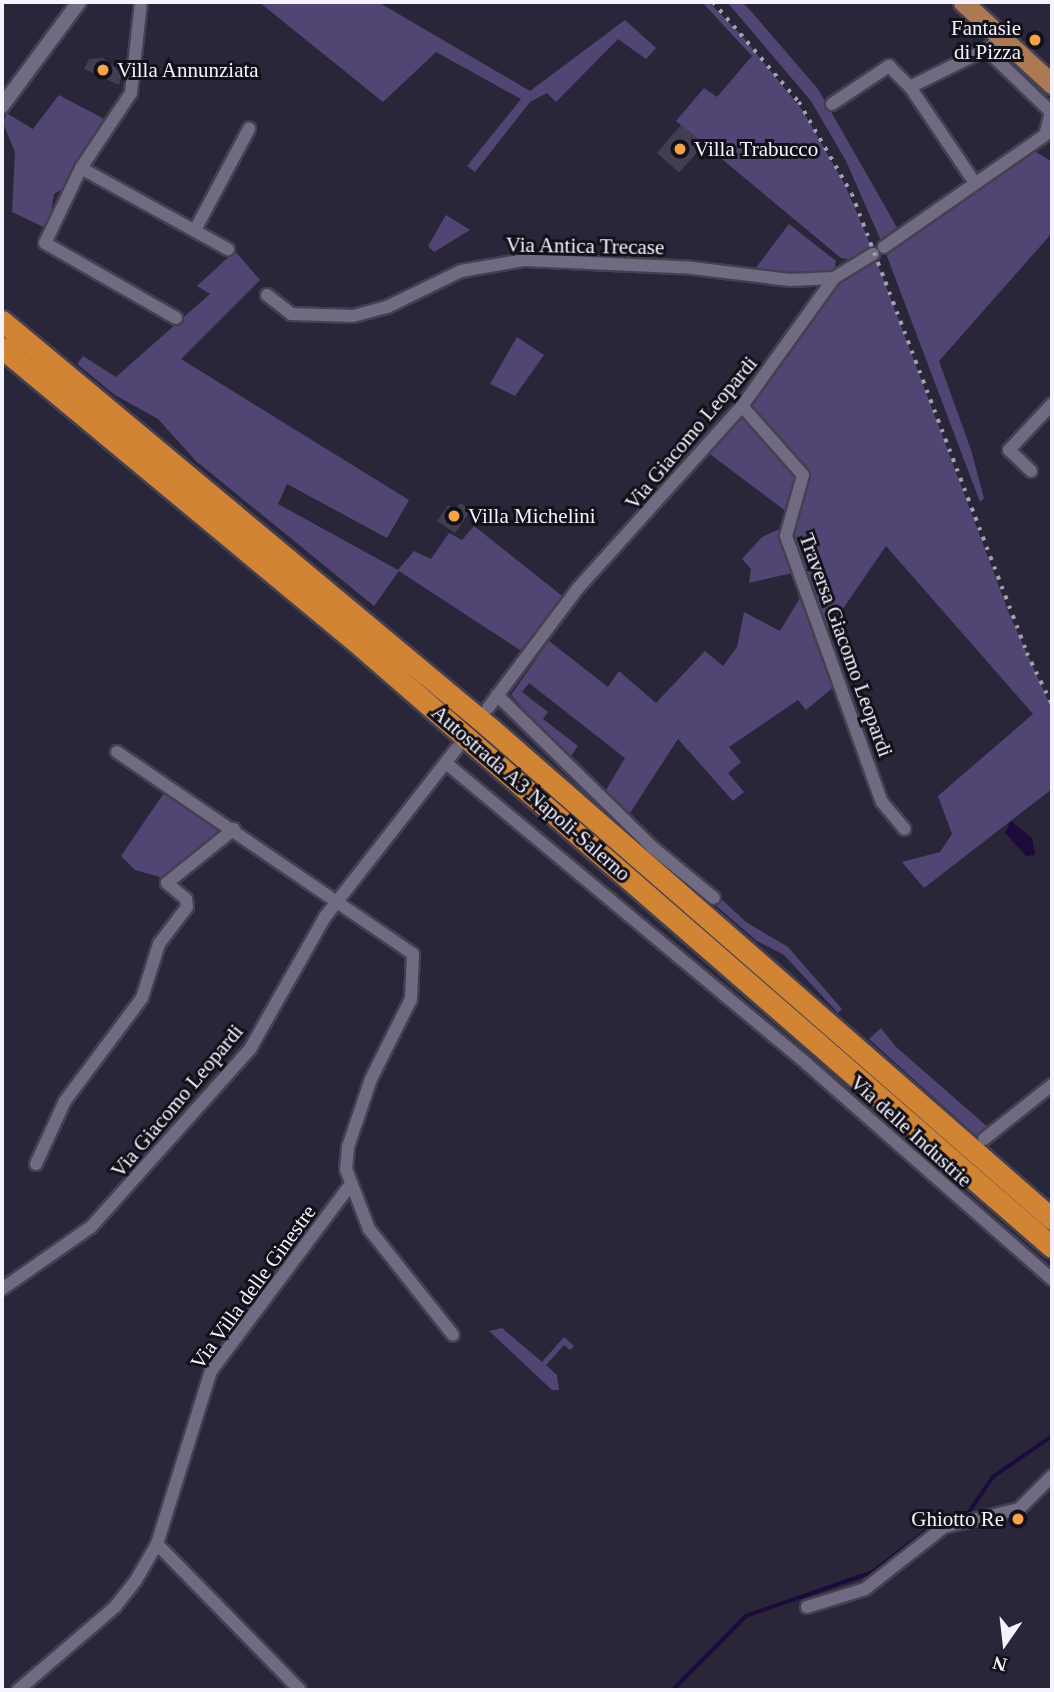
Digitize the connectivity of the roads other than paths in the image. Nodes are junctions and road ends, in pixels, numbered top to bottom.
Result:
1 (79, 2) edge
2 (141, 2) edge
3 (963, 2) edge
4 (996, 41) junction
5 (1052, 84) edge
6 (910, 87) junction
7 (832, 104) dead end
8 (2, 106) edge
9 (249, 129) dead end
10 (81, 168) junction
11 (971, 177) dead end
12 (195, 230) junction
13 (228, 250) dead end
14 (834, 278) junction
15 (267, 295) dead end
16 (176, 318) dead end
17 (2, 321) edge
18 (2, 348) edge
19 (1052, 404) edge
20 (743, 406) junction
21 (1031, 471) dead end
22 (497, 695) junction
23 (488, 708) dead end
24 (457, 748) dead end
25 (117, 752) dead end
26 (446, 763) junction
27 (234, 829) junction
28 (905, 830) dead end
29 (714, 898) dead end
30 (339, 899) junction
31 (1052, 1085) edge
32 (984, 1139) dead end
33 (36, 1164) dead end
34 (351, 1184) junction
35 (1052, 1219) edge
36 (1052, 1247) edge
37 (1052, 1279) edge
38 (2, 1289) edge
39 (453, 1335) dead end
40 (1052, 1476) edge
41 (157, 1544) junction
42 (807, 1607) dead end
43 (18, 1690) edge
44 (300, 1690) edge

1 - 8 street
2 - 10 street
3 - 4 main road
4 - 5 main road
4 - 6 street
4 - 14 street, Via Giacomo Leopardi
6 - 7 street
6 - 11 street
9 - 12 street
10 - 12 street
10 - 16 street
12 - 13 street
14 - 15 street, Via Antica Trecase
14 - 20 street, Via Giacomo Leopardi
17 - 35 highway, Autostrada A3 Napoli-Salerno
18 - 36 highway, Autostrada A3 Napoli-Salerno
19 - 21 street
20 - 22 street, Via Giacomo Leopardi
20 - 28 street, Traversa Giacomo Leopardi
22 - 23 street, Via Giacomo Leopardi
22 - 29 street
24 - 26 street, Via Giacomo Leopardi
25 - 27 street
26 - 30 street, Via Giacomo Leopardi
26 - 37 street, Via delle Industrie
27 - 30 street
27 - 33 street
30 - 34 street
30 - 38 street, Via Giacomo Leopardi
31 - 32 street
34 - 39 street
34 - 41 street, Via Villa delle Ginestre
40 - 42 street
41 - 43 street, Via Villa delle Ginestre
41 - 44 street

